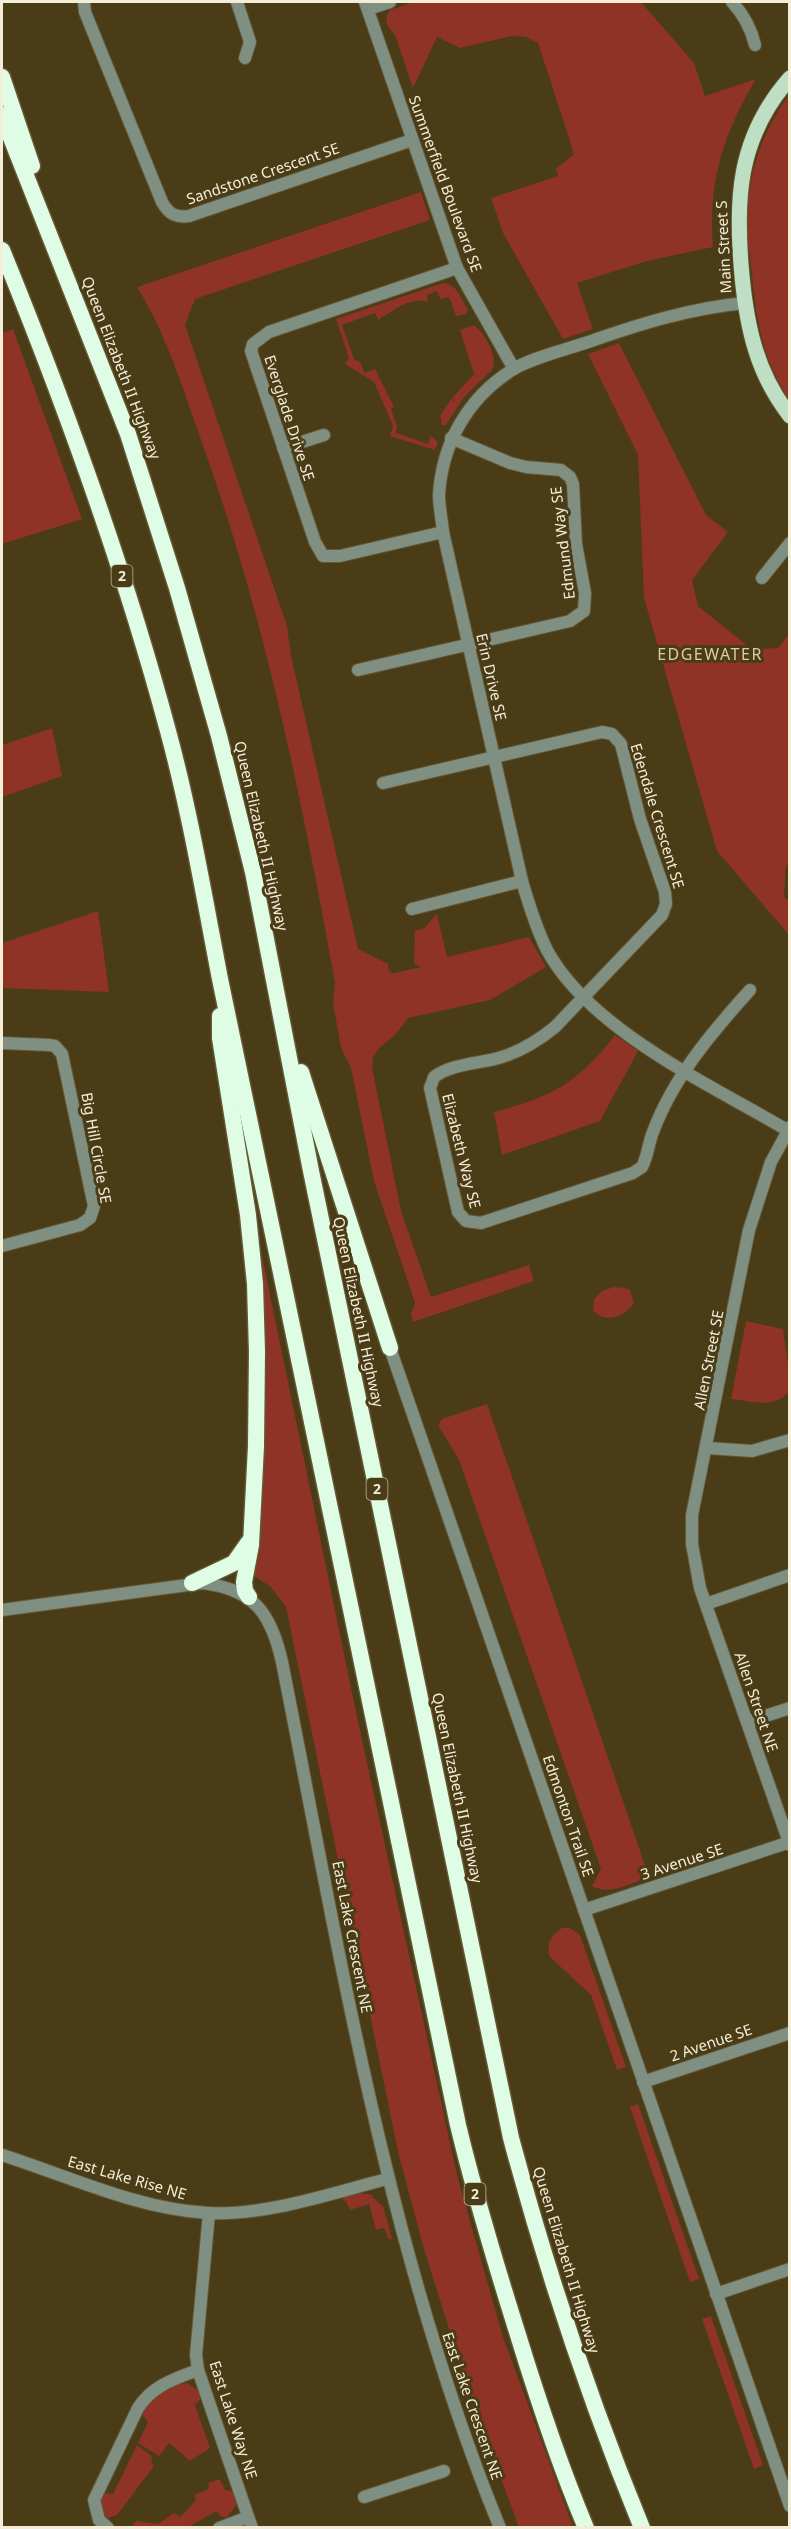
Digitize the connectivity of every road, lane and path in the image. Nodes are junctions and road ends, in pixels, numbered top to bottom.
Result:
1 (84, 2) edge
2 (237, 2) edge
3 (390, 2) edge
4 (732, 2) edge
5 (366, 5) edge
6 (755, 45) dead end
7 (246, 58) dead end
8 (2, 77) edge
9 (789, 78) edge
10 (2, 116) edge
11 (412, 140) junction
12 (2, 250) edge
13 (62, 264) junction
14 (457, 268) junction
15 (745, 303) junction
16 (514, 369) junction
17 (789, 416) edge
18 (324, 435) dead end
19 (451, 438) junction
20 (283, 448) junction
21 (443, 532) junction
22 (789, 543) edge
23 (762, 578) dead end
24 (469, 643) junction
25 (358, 670) dead end
26 (494, 757) junction
27 (383, 783) dead end
28 (522, 881) junction
29 (412, 909) dead end
30 (220, 979) junction
31 (750, 990) dead end
32 (584, 998) junction
33 (280, 1005) junction
34 (2, 1043) edge
35 (685, 1070) junction
36 (788, 1129) edge
37 (2, 1246) edge
38 (390, 1348) joint
39 (789, 1440) edge
40 (707, 1448) junction
41 (253, 1519) junction
42 (789, 1575) edge
43 (192, 1583) junction
44 (249, 1597) junction
45 (706, 1604) junction
46 (2, 1610) edge
47 (789, 1708) edge
48 (747, 1722) junction
49 (789, 1843) edge
50 (584, 1910) junction
51 (789, 2032) edge
52 (643, 2082) junction
53 (2, 2156) edge
54 (387, 2179) junction
55 (209, 2213) junction
56 (789, 2269) edge
57 (716, 2294) junction
58 (198, 2370) junction
59 (444, 2471) dead end
60 (785, 2477) edge
61 (364, 2498) dead end
62 (789, 2506) edge
63 (250, 2522) edge
64 (108, 2528) edge
65 (219, 2528) edge
66 (500, 2528) edge
67 (585, 2528) edge
68 (642, 2528) edge

1 - 11 street, Sandstone Crescent SE
2 - 7 street
3 - 5 street
4 - 6 street
5 - 11 street, Summerfield Boulevard SE
8 - 13 highway
9 - 15 main road, Main Street S
10 - 13 highway, Queen Elizabeth II Highway / 2
11 - 14 street, Summerfield Boulevard SE
12 - 30 highway, 2
13 - 33 highway, Queen Elizabeth II Highway / 2
14 - 16 street, Summerfield Boulevard SE
14 - 20 street, Everglade Drive SE
15 - 16 street, Erin Drive SE
15 - 17 main road, Main Street S
16 - 19 street, Erin Drive SE
18 - 20 street
19 - 21 street, Erin Drive SE
19 - 24 street, Edmund Way SE
20 - 21 street, Everglade Drive SE
21 - 24 street, Erin Drive SE
22 - 23 street
24 - 25 street
24 - 26 street, Erin Drive SE
26 - 27 street
26 - 28 street, Erin Drive SE
26 - 32 street, Edendale Crescent SE
28 - 29 street
28 - 32 street, Erin Drive SE
30 - 41 highway
30 - 67 highway, 2
31 - 35 street
32 - 35 street, Erin Drive SE
32 - 35 street, Elizabeth Way SE
33 - 38 highway
33 - 68 highway, Queen Elizabeth II Highway / 2
34 - 37 street, Big Hill Circle SE
35 - 36 street, Erin Drive SE
36 - 40 street, Allen Street SE
38 - 50 street, Edmonton Trail SE
39 - 40 street
40 - 45 street, Allen Street SE
41 - 43 highway
41 - 44 highway
42 - 45 street
43 - 44 street, East Lake Crescent NE
43 - 46 street, East Lake Crescent NE
44 - 54 street, East Lake Crescent NE
45 - 48 street, Allen Street NE
47 - 48 street
48 - 49 street, Allen Street NE
49 - 50 street, 3 Avenue SE
50 - 52 street, Edmonton Trail SE
51 - 52 street, 2 Avenue SE
52 - 57 street, Edmonton Trail SE
53 - 55 street, East Lake Rise NE
54 - 55 street, East Lake Rise NE
54 - 66 street, East Lake Crescent NE
55 - 58 street, East Lake Way NE
56 - 57 street
57 - 60 street, Edmonton Trail SE
58 - 63 street, East Lake Way NE
58 - 64 street
59 - 61 street
60 - 62 street, Edmonton Trail SE
63 - 65 street

